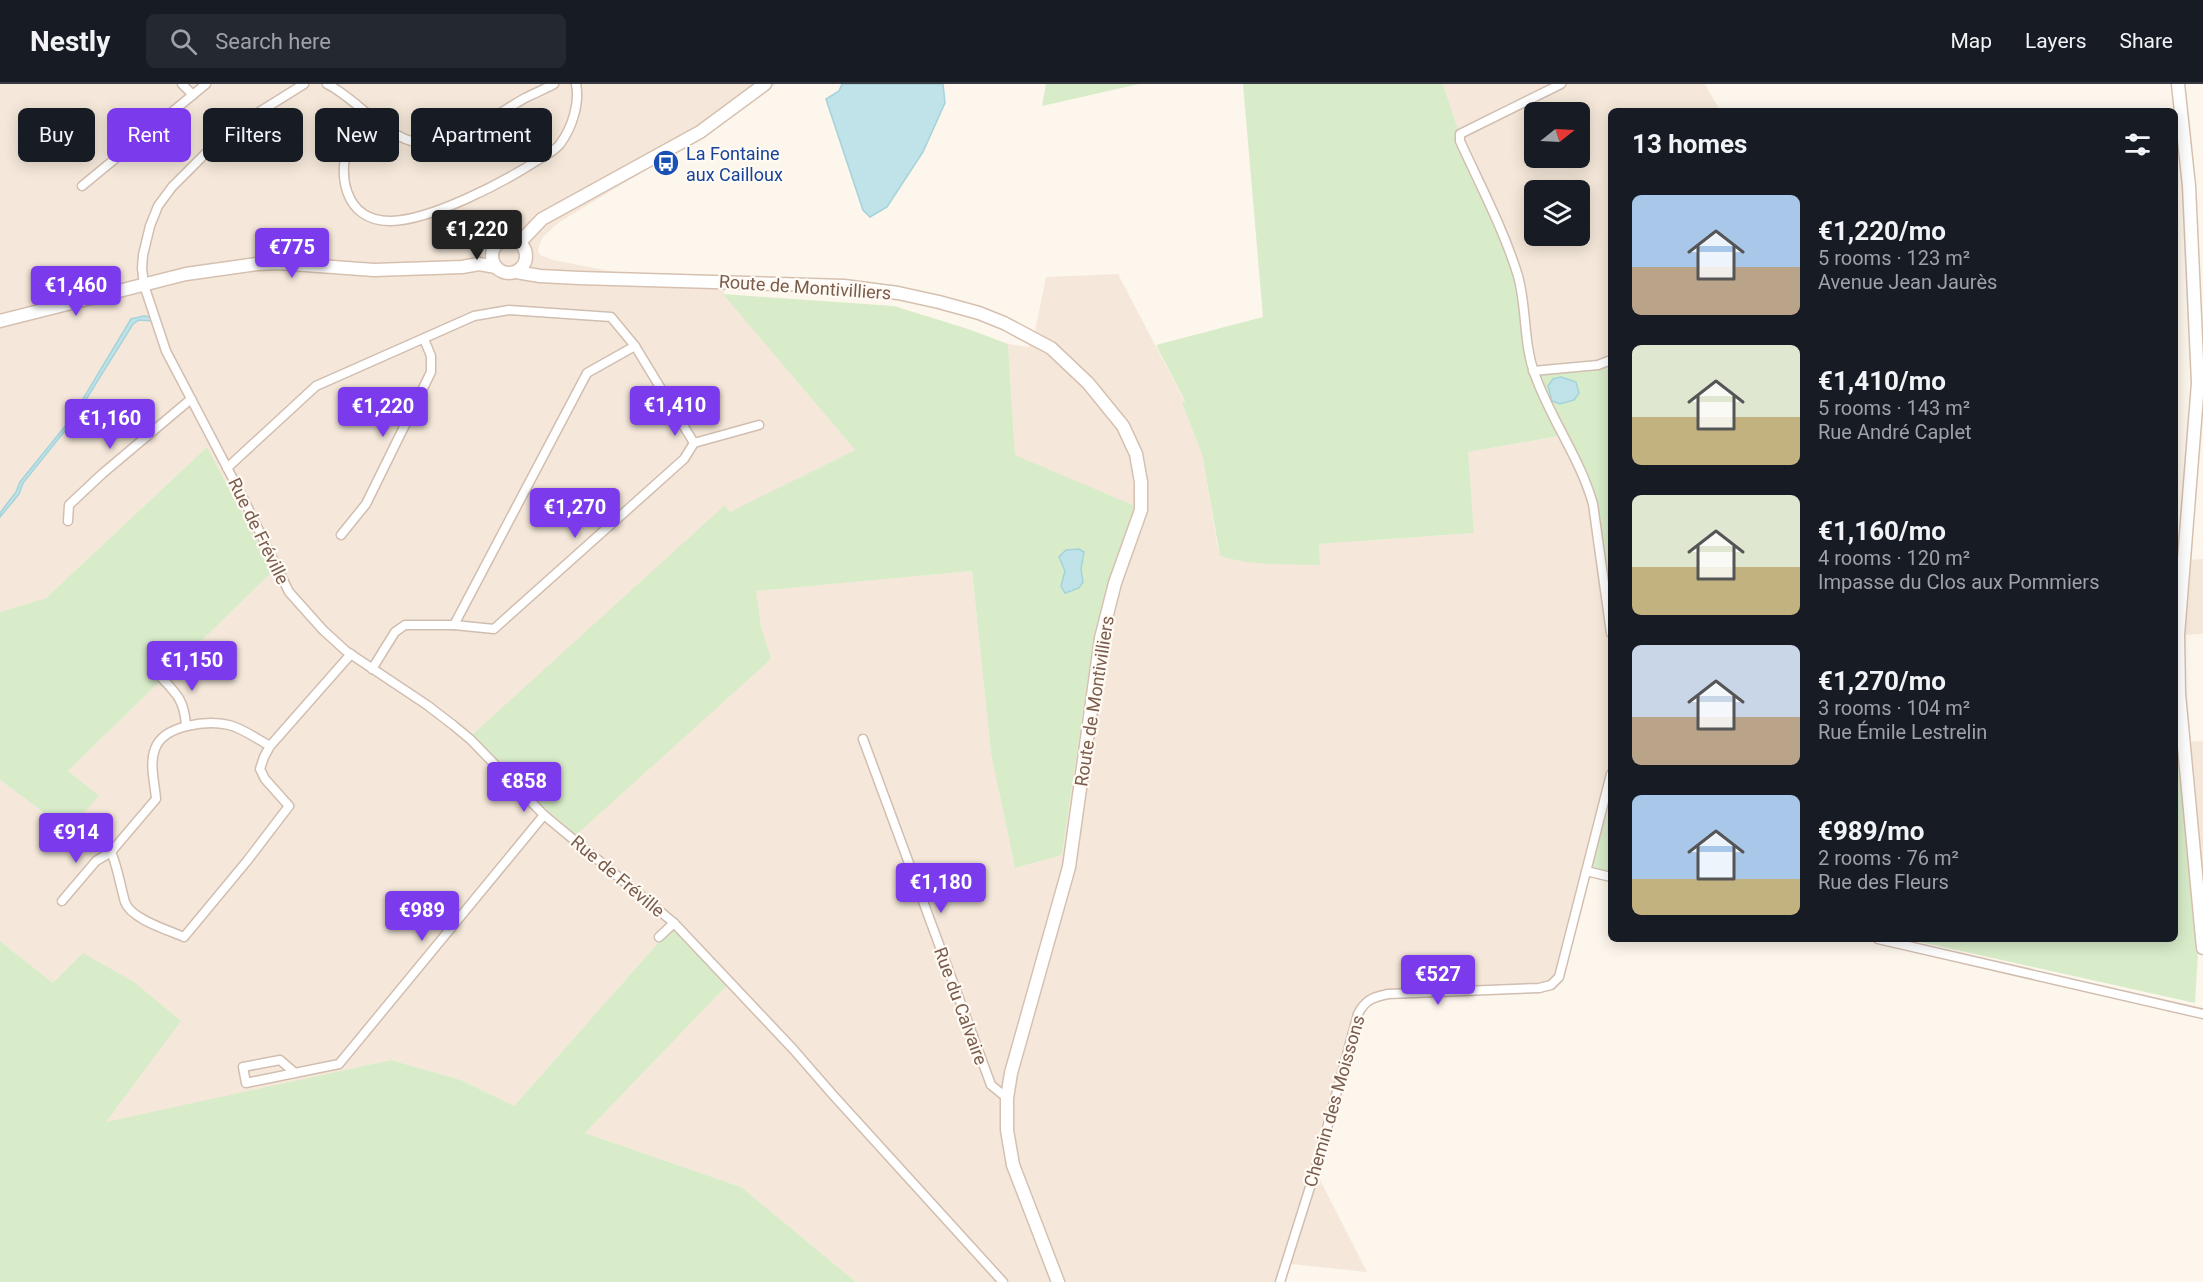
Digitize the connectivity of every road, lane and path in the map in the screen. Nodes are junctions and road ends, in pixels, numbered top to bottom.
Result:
1 (182, 84) edge
2 (206, 84) edge
3 (304, 84) edge
4 (327, 84) edge
5 (554, 84) edge
6 (576, 84) edge
7 (765, 84) edge
8 (1561, 84) edge
9 (2178, 84) edge
10 (193, 95) junction
11 (362, 108) edge
12 (399, 135) edge
13 (344, 162) edge
14 (82, 186) dead end
15 (520, 242) junction
16 (493, 249) junction
17 (526, 256) junction
18 (437, 267) junction
19 (496, 267) junction
20 (516, 272) junction
21 (565, 277) junction
22 (144, 285) junction
23 (0, 321) edge
24 (424, 339) junction
25 (635, 346) junction
26 (1608, 361) edge
27 (1533, 371) junction
28 (191, 399) junction
29 (759, 425) dead end
30 (694, 443) junction
31 (227, 468) junction
32 (68, 521) dead end
33 (341, 535) dead end
34 (1608, 612) edge
35 (454, 625) junction
36 (351, 654) junction
37 (372, 669) junction
38 (160, 676) dead end
39 (186, 725) junction
40 (863, 739) dead end
41 (270, 746) junction
42 (1608, 786) edge
43 (544, 815) junction
44 (111, 852) junction
45 (2198, 858) edge
46 (1586, 871) junction
47 (1608, 876) edge
48 (62, 901) dead end
49 (674, 923) junction
50 (659, 937) dead end
51 (1891, 942) edge
52 (2203, 948) edge
53 (2203, 1014) edge
54 (295, 1073) junction
55 (1007, 1098) junction
56 (1003, 1282) edge
57 (1058, 1282) edge
58 (1280, 1282) edge

1 - 10 street
2 - 10 street
3 - 22 street, Rue de Fréville
4 - 11 street
5 - 12 street
6 - 13 street
7 - 15 street
8 - 27 street
9 - 45 street
10 - 14 street
15 - 16 street
15 - 17 street
16 - 18 street
16 - 19 street
17 - 20 street
17 - 21 street, Route de Montivilliers
18 - 19 street
18 - 22 street
19 - 20 street
20 - 21 street, Route de Montivilliers
21 - 55 street, Route de Montivilliers
22 - 23 street
22 - 28 street, Rue de Fréville
24 - 25 street
24 - 31 street
24 - 33 street
25 - 30 street
25 - 35 street
26 - 27 street
27 - 34 street
28 - 31 street, Rue de Fréville
28 - 32 street
29 - 30 street
30 - 35 street
31 - 36 street, Rue de Fréville
35 - 37 street
36 - 37 street, Rue de Fréville
36 - 41 street
37 - 43 street, Rue de Fréville
38 - 39 street
39 - 41 street
39 - 44 street
40 - 55 street, Rue du Calvaire
41 - 44 street
42 - 46 street, Chemin des Moissons
43 - 49 street, Rue de Fréville
43 - 54 street
44 - 48 street
45 - 52 street
46 - 47 street
46 - 58 street, Chemin des Moissons
49 - 50 street
49 - 56 street, Rue de Fréville
51 - 53 street
54 - 54 street
55 - 57 street, Route de Montivilliers

